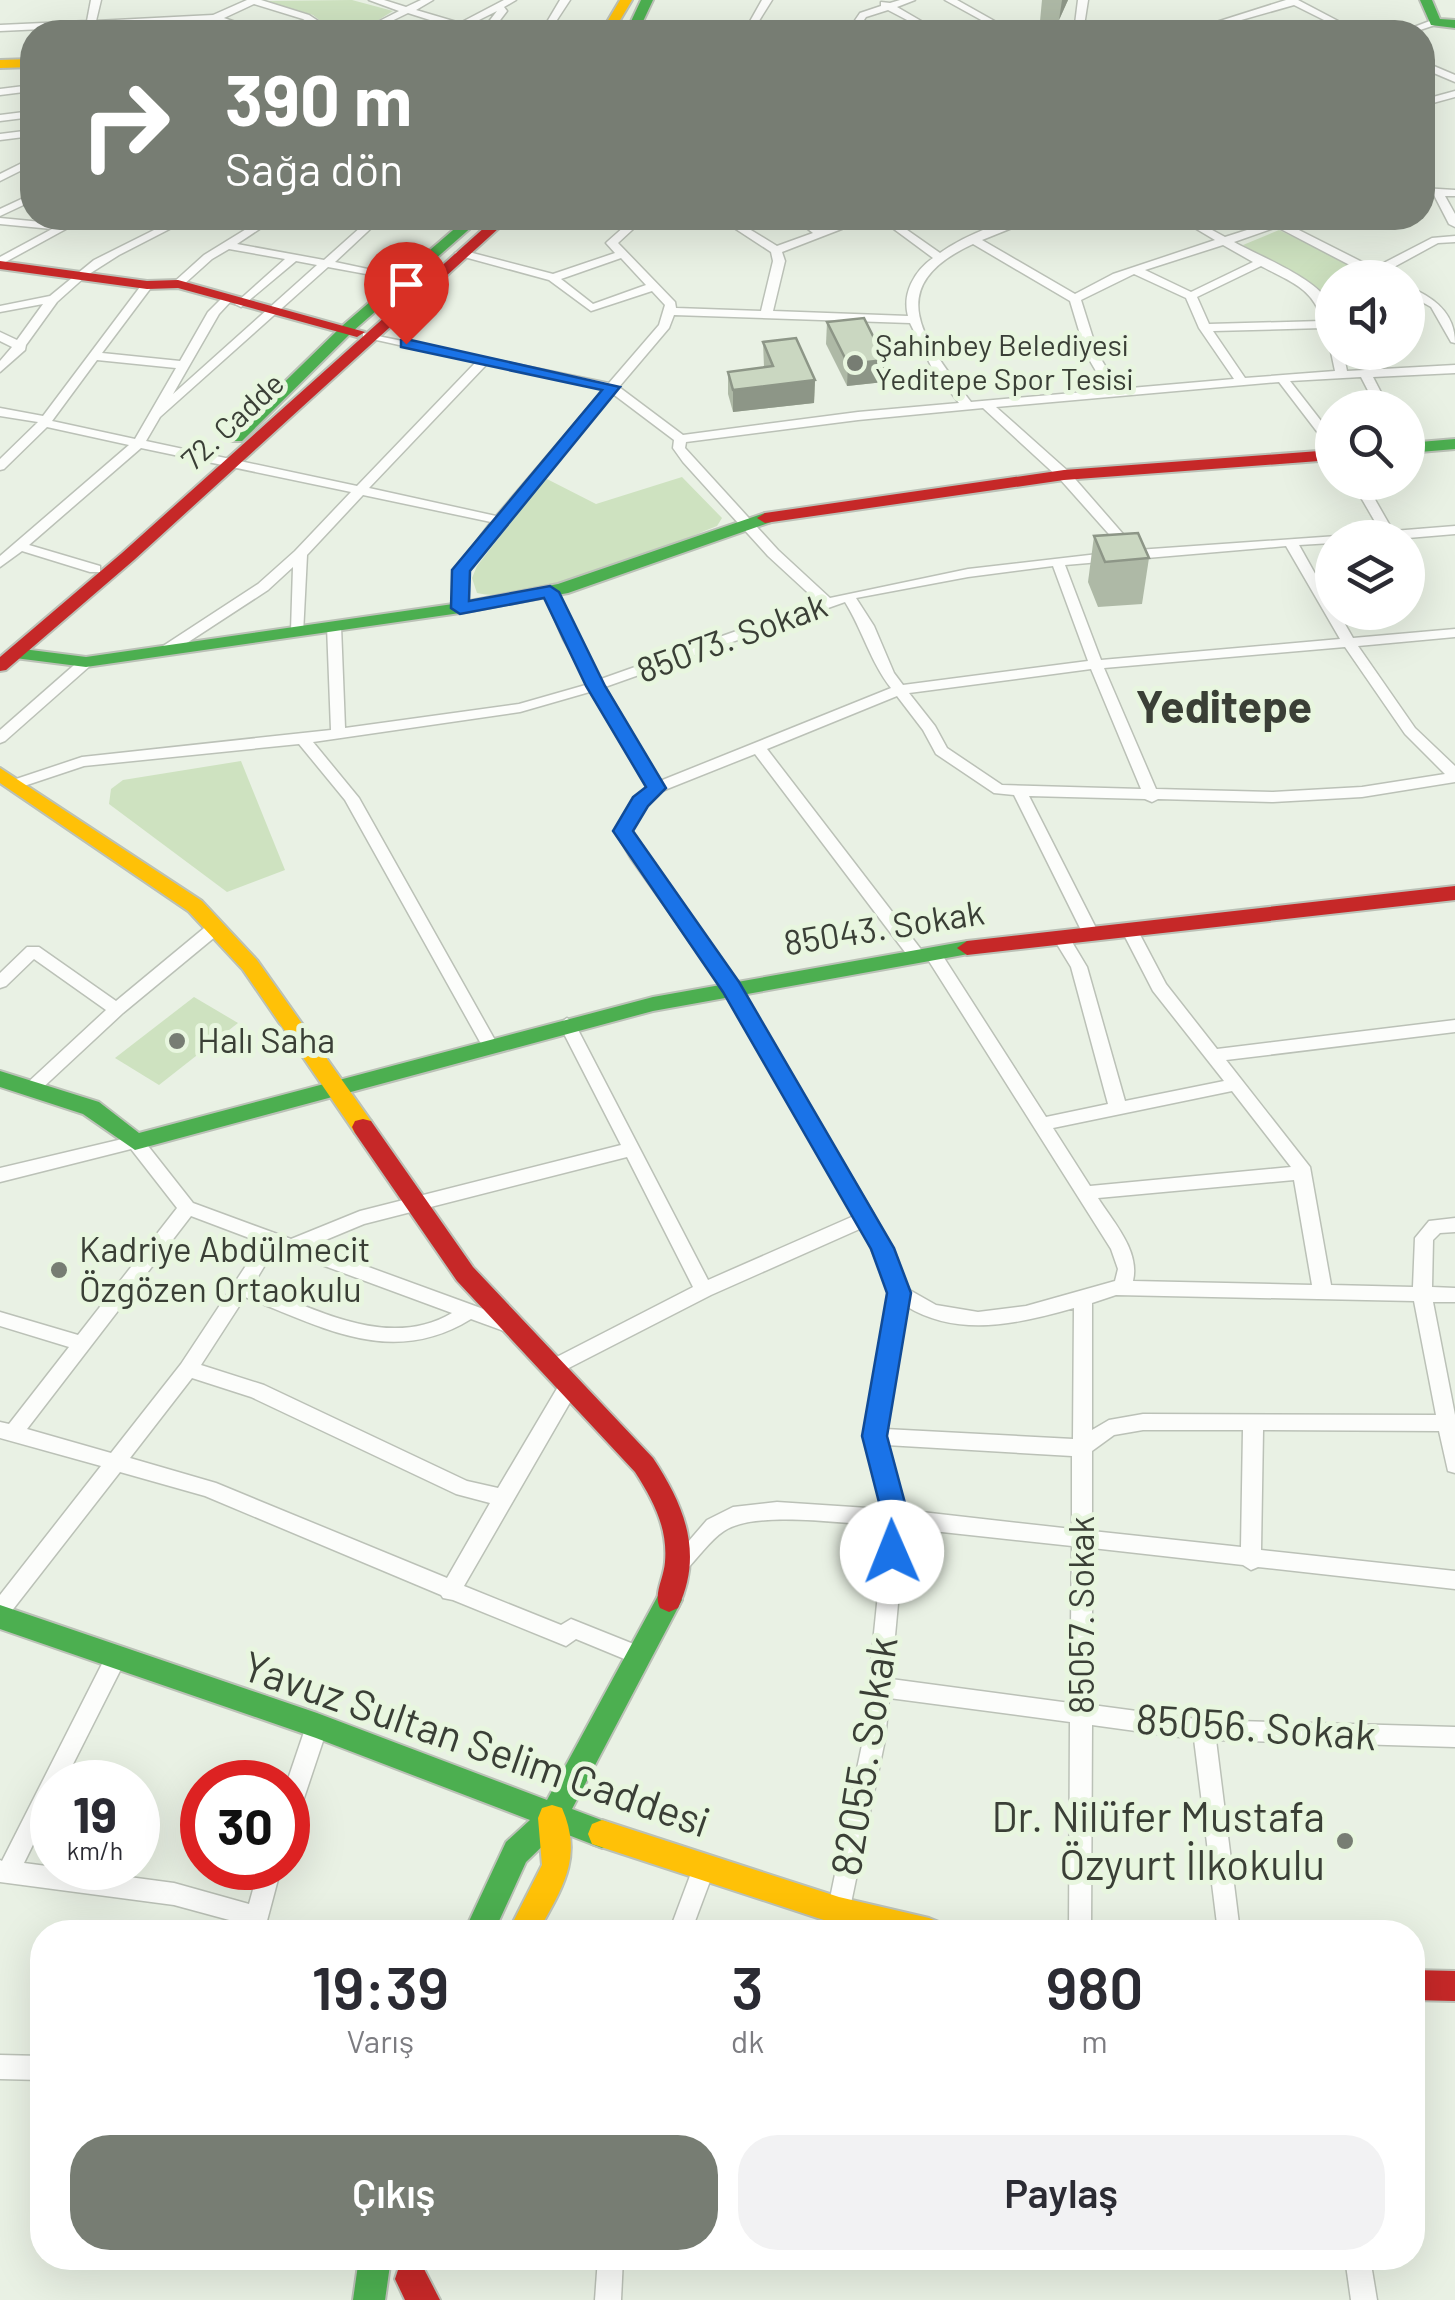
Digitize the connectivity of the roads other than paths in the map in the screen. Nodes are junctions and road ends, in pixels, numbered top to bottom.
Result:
1 (254, 0) edge
2 (374, 0) edge
3 (428, 0) edge
4 (511, 0) edge
5 (611, 0) edge
6 (876, 0) edge
7 (910, 0) edge
8 (950, 0) edge
9 (626, 1) edge
10 (1293, 1) edge
11 (1455, 4) edge
12 (498, 6) junction
13 (889, 6) junction
14 (410, 9) junction
15 (1438, 10) edge
16 (215, 18) junction
17 (174, 20) edge
18 (221, 20) edge
19 (312, 20) edge
20 (387, 20) edge
21 (433, 20) edge
22 (472, 20) edge
23 (495, 20) edge
24 (860, 20) edge
25 (914, 20) edge
26 (987, 20) edge
27 (1230, 20) edge
28 (1330, 20) edge
29 (1435, 193) edge
30 (1438, 193) junction
31 (1455, 193) edge
32 (0, 200) edge
33 (20, 202) edge
34 (12, 206) junction
35 (0, 213) edge
36 (1455, 224) edge
37 (58, 230) edge
38 (163, 230) edge
39 (251, 230) edge
40 (364, 230) edge
41 (460, 230) edge
42 (489, 230) edge
43 (627, 230) edge
44 (745, 230) edge
45 (818, 230) edge
46 (827, 230) edge
47 (901, 230) edge
48 (1000, 230) edge
49 (1204, 230) edge
50 (1246, 230) edge
51 (1289, 230) edge
52 (821, 232) junction
53 (1455, 238) edge
54 (973, 240) junction
55 (1222, 240) junction
56 (226, 245) junction
57 (776, 250) junction
58 (461, 253) junction
59 (622, 254) junction
60 (937, 256) junction
61 (293, 258) junction
62 (1344, 260) edge
63 (1402, 260) edge
64 (1262, 261) junction
65 (0, 264) edge
66 (326, 265) junction
67 (1135, 270) junction
68 (83, 274) junction
69 (404, 278) junction
70 (553, 278) junction
71 (178, 284) junction
72 (147, 285) junction
73 (654, 286) junction
74 (1315, 291) edge
75 (1192, 296) junction
76 (1075, 298) junction
77 (53, 299) junction
78 (1425, 299) edge
79 (234, 302) junction
80 (1455, 304) edge
81 (1435, 305) junction
82 (0, 309) edge
83 (278, 311) junction
84 (669, 312) junction
85 (766, 316) junction
86 (913, 320) junction
87 (1315, 324) edge
88 (1205, 328) junction
89 (357, 332) junction
90 (0, 336) edge
91 (1455, 339) edge
92 (22, 347) junction
93 (96, 356) junction
94 (484, 360) junction
95 (183, 365) junction
96 (0, 368) edge
97 (1455, 368) edge
98 (1341, 370) edge
99 (1365, 373) junction
100 (1342, 374) junction
101 (1282, 378) junction
102 (1242, 382) junction
103 (612, 387) junction
104 (1374, 390) edge
105 (1116, 394) junction
106 (987, 406) junction
107 (968, 407) junction
108 (0, 412) edge
109 (149, 420) junction
110 (1315, 421) edge
111 (45, 422) junction
112 (680, 439) junction
113 (139, 443) junction
114 (1455, 444) edge
115 (1425, 447) edge
116 (0, 448) edge
117 (16, 451) junction
118 (1315, 457) edge
119 (224, 462) junction
120 (0, 466) edge
121 (1064, 475) junction
122 (361, 489) junction
123 (500, 520) junction
124 (751, 523) junction
125 (1455, 530) edge
126 (1425, 532) edge
127 (1315, 540) edge
128 (1290, 542) junction
129 (20, 546) junction
130 (1133, 553) junction
131 (300, 554) junction
132 (0, 562) edge
133 (1058, 564) junction
134 (95, 569) junction
135 (550, 592) junction
136 (848, 596) junction
137 (828, 603) junction
138 (460, 608) junction
139 (334, 626) junction
140 (298, 631) junction
141 (1455, 633) edge
142 (1349, 642) junction
143 (165, 651) junction
144 (5, 655) edge
145 (86, 662) junction
146 (1099, 664) junction
147 (596, 686) junction
148 (900, 690) junction
149 (338, 733) junction
150 (0, 738) edge
151 (302, 738) junction
152 (758, 746) junction
153 (1455, 776) edge
154 (9, 778) edge
155 (657, 788) junction
156 (1020, 792) junction
157 (1152, 797) junction
158 (1455, 894) edge
159 (215, 928) junction
160 (1128, 929) junction
161 (1090, 932) junction
162 (1060, 936) junction
163 (925, 955) junction
164 (0, 982) edge
165 (731, 988) junction
166 (117, 1009) junction
167 (567, 1024) junction
168 (1455, 1026) edge
169 (488, 1042) junction
170 (1218, 1056) junction
171 (0, 1079) edge
172 (1238, 1084) junction
173 (334, 1086) junction
174 (31, 1090) junction
175 (1118, 1108) junction
176 (1041, 1124) junction
177 (136, 1142) junction
178 (632, 1149) junction
179 (1304, 1172) junction
180 (0, 1175) edge
181 (1085, 1194) junction
182 (415, 1202) junction
183 (187, 1208) junction
184 (867, 1218) junction
185 (1455, 1225) edge
186 (288, 1244) junction
187 (241, 1288) junction
188 (1116, 1288) junction
189 (1322, 1289) junction
190 (704, 1290) junction
191 (899, 1293) junction
192 (1422, 1295) junction
193 (1455, 1295) edge
194 (1083, 1298) junction
195 (471, 1310) junction
196 (0, 1319) edge
197 (514, 1328) junction
198 (80, 1343) junction
199 (552, 1368) junction
200 (188, 1370) junction
201 (569, 1386) junction
202 (1452, 1423) edge
203 (1253, 1424) junction
204 (6, 1431) edge
205 (874, 1436) junction
206 (1082, 1448) junction
207 (112, 1464) junction
208 (1455, 1465) edge
209 (503, 1498) junction
210 (896, 1518) junction
211 (1082, 1542) junction
212 (1251, 1560) junction
213 (679, 1564) junction
214 (1455, 1580) edge
215 (450, 1592) junction
216 (0, 1614) edge
217 (639, 1656) junction
218 (114, 1659) junction
219 (879, 1688) junction
220 (1083, 1714) junction
221 (317, 1726) junction
222 (1204, 1730) junction
223 (1455, 1737) edge
224 (64, 1760) edge
225 (306, 1760) edge
226 (552, 1818) junction
227 (30, 1825) edge
228 (706, 1864) junction
229 (5, 1871) edge
230 (264, 1890) edge
231 (242, 1920) edge
232 (256, 1920) edge
233 (485, 1920) edge
234 (529, 1920) edge
235 (685, 1920) edge
236 (832, 1920) edge
237 (836, 1920) edge
238 (1080, 1920) edge
239 (1228, 1920) edge
240 (1425, 1985) edge
241 (1455, 1986) edge
242 (0, 2067) edge
243 (30, 2068) edge
244 (374, 2270) edge
245 (610, 2270) edge
246 (1360, 2270) edge
247 (412, 2279) edge
248 (370, 2300) edge
249 (424, 2300) edge
250 (608, 2300) edge
251 (1364, 2300) edge

1 - 16 street
1 - 19 street
2 - 14 street
3 - 14 street
4 - 12 street
5 - 9 street
6 - 13 street
7 - 13 street
8 - 26 street
10 - 27 street
10 - 28 street
11 - 15 street
12 - 22 street
12 - 23 street
13 - 24 street
13 - 25 street
14 - 20 street
14 - 21 street
16 - 17 street
16 - 18 street
29 - 30 street
30 - 31 street
30 - 36 street
32 - 34 street
33 - 34 street
34 - 35 street
37 - 65 street
38 - 68 street
39 - 56 street
40 - 66 street
41 - 69 street
42 - 58 street
43 - 59 street
44 - 57 street
45 - 52 street
46 - 52 street
47 - 60 street
48 - 54 street
49 - 55 street
50 - 55 street
51 - 62 street
52 - 57 street
53 - 63 street
54 - 60 street
54 - 76 street
55 - 64 street
55 - 67 street
56 - 61 street
56 - 71 street
57 - 85 street
58 - 70 street
58 - 89 street
59 - 70 street
59 - 73 street
60 - 86 street
61 - 66 street
61 - 79 street
64 - 74 street
64 - 75 street
65 - 68 street
66 - 69 street
66 - 83 street
67 - 75 street
67 - 76 street
68 - 72 street
68 - 77 street
69 - 89 street
70 - 73 street
71 - 72 street
71 - 79 street
72 - 93 street
73 - 84 street
75 - 88 street
76 - 105 street
77 - 82 street
77 - 92 street
78 - 81 street
79 - 83 street
79 - 95 street
80 - 81 street
81 - 91 street
83 - 89 street
83 - 109 street
84 - 85 street
84 - 103 street
85 - 86 street
86 - 107 street
87 - 88 street
88 - 102 street
89 - 94 street
89 - 119 street
90 - 92 street
92 - 96 street
93 - 95 street
93 - 111 street
94 - 103 street
94 - 122 street
95 - 109 street
97 - 99 street
98 - 100 street
99 - 100 street
99 - 104 street
100 - 101 street
101 - 102 street
101 - 110 street
102 - 105 street
103 - 112 street
103 - 123 street
105 - 106 street
106 - 107 street
106 - 121 street
107 - 112 street
108 - 111 street
109 - 113 street
111 - 113 street
111 - 117 street
112 - 124 street
113 - 119 street
113 - 129 street
114 - 115 street
116 - 117 street
117 - 120 street
118 - 121 street
119 - 122 street
119 - 134 street
119 - 144 street, 72. Cadde
121 - 124 street
121 - 130 street
122 - 123 street
122 - 131 street
123 - 138 street
124 - 135 street
124 - 137 street
125 - 126 street
127 - 128 street, 85073. Sokak
128 - 130 street, 85073. Sokak
128 - 142 street
129 - 132 street
129 - 134 street
130 - 133 street, 85073. Sokak
131 - 140 street
131 - 143 street
133 - 136 street, 85073. Sokak
133 - 146 street
134 - 144 street
135 - 138 street
135 - 147 street
136 - 137 street, 85073. Sokak
136 - 148 street
137 - 147 street, 85073. Sokak
138 - 139 street
139 - 140 street
139 - 149 street
140 - 143 street
141 - 142 street
142 - 146 street
142 - 153 street
143 - 145 street
144 - 145 street
145 - 150 street
146 - 148 street
146 - 157 street
147 - 149 street, 85073. Sokak
147 - 155 street
148 - 152 street
148 - 156 street
149 - 151 street, 85073. Sokak
151 - 154 street, 85073. Sokak
151 - 169 street
152 - 155 street
152 - 163 street
153 - 157 street
154 - 159 street
155 - 165 street
156 - 157 street
156 - 161 street
158 - 160 street, 85043. Sokak
159 - 166 street
159 - 173 street
160 - 161 street, 85043. Sokak
160 - 170 street
161 - 162 street, 85043. Sokak
162 - 163 street, 85043. Sokak
162 - 175 street
163 - 165 street, 85043. Sokak
163 - 176 street
164 - 166 street
165 - 167 street, 85043. Sokak
165 - 184 street
166 - 174 street
167 - 169 street, 85043. Sokak
167 - 178 street
168 - 170 street
169 - 173 street, 85043. Sokak
170 - 172 street
171 - 174 street
172 - 175 street
172 - 179 street
173 - 177 street, 85043. Sokak
173 - 182 street
174 - 177 street
175 - 176 street
176 - 181 street
177 - 180 street
177 - 183 street
178 - 182 street
178 - 190 street
179 - 181 street
179 - 189 street
181 - 188 street
182 - 186 street
182 - 197 street
183 - 186 street
183 - 198 street
184 - 190 street
184 - 191 street
185 - 192 street
186 - 187 street
186 - 195 street
187 - 195 street
187 - 200 street
188 - 189 street
188 - 194 street
189 - 192 street
190 - 199 street
191 - 194 street
191 - 205 street
192 - 193 street
192 - 202 street
194 - 206 street, 85057. Sokak
195 - 197 street
196 - 198 street
197 - 199 street
198 - 204 street
199 - 201 street
200 - 207 street
200 - 209 street
201 - 209 street
201 - 213 street
202 - 203 street
202 - 208 street
203 - 206 street
203 - 212 street
204 - 207 street
205 - 206 street
205 - 210 street
206 - 211 street, 85057. Sokak
207 - 215 street
207 - 216 street
209 - 215 street
210 - 211 street
210 - 213 street
210 - 219 street, 82055. Sokak
211 - 212 street
211 - 220 street, 85057. Sokak
212 - 214 street
213 - 217 street
215 - 217 street
216 - 218 street, Yavuz Sultan Selim Caddesi
217 - 226 street
218 - 221 street, Yavuz Sultan Selim Caddesi
218 - 224 street
219 - 220 street, 85056. Sokak
219 - 237 street, 82055. Sokak
220 - 222 street, 85056. Sokak
220 - 238 street, 85057. Sokak
221 - 225 street
221 - 226 street, Yavuz Sultan Selim Caddesi
222 - 223 street, 85056. Sokak
222 - 239 street
226 - 228 street, Yavuz Sultan Selim Caddesi
226 - 233 street
226 - 234 street
227 - 229 street
228 - 235 street
228 - 236 street, Yavuz Sultan Selim Caddesi
229 - 231 street
230 - 232 street
240 - 241 street
242 - 243 street
244 - 248 street
245 - 250 street
246 - 251 street
247 - 249 street

